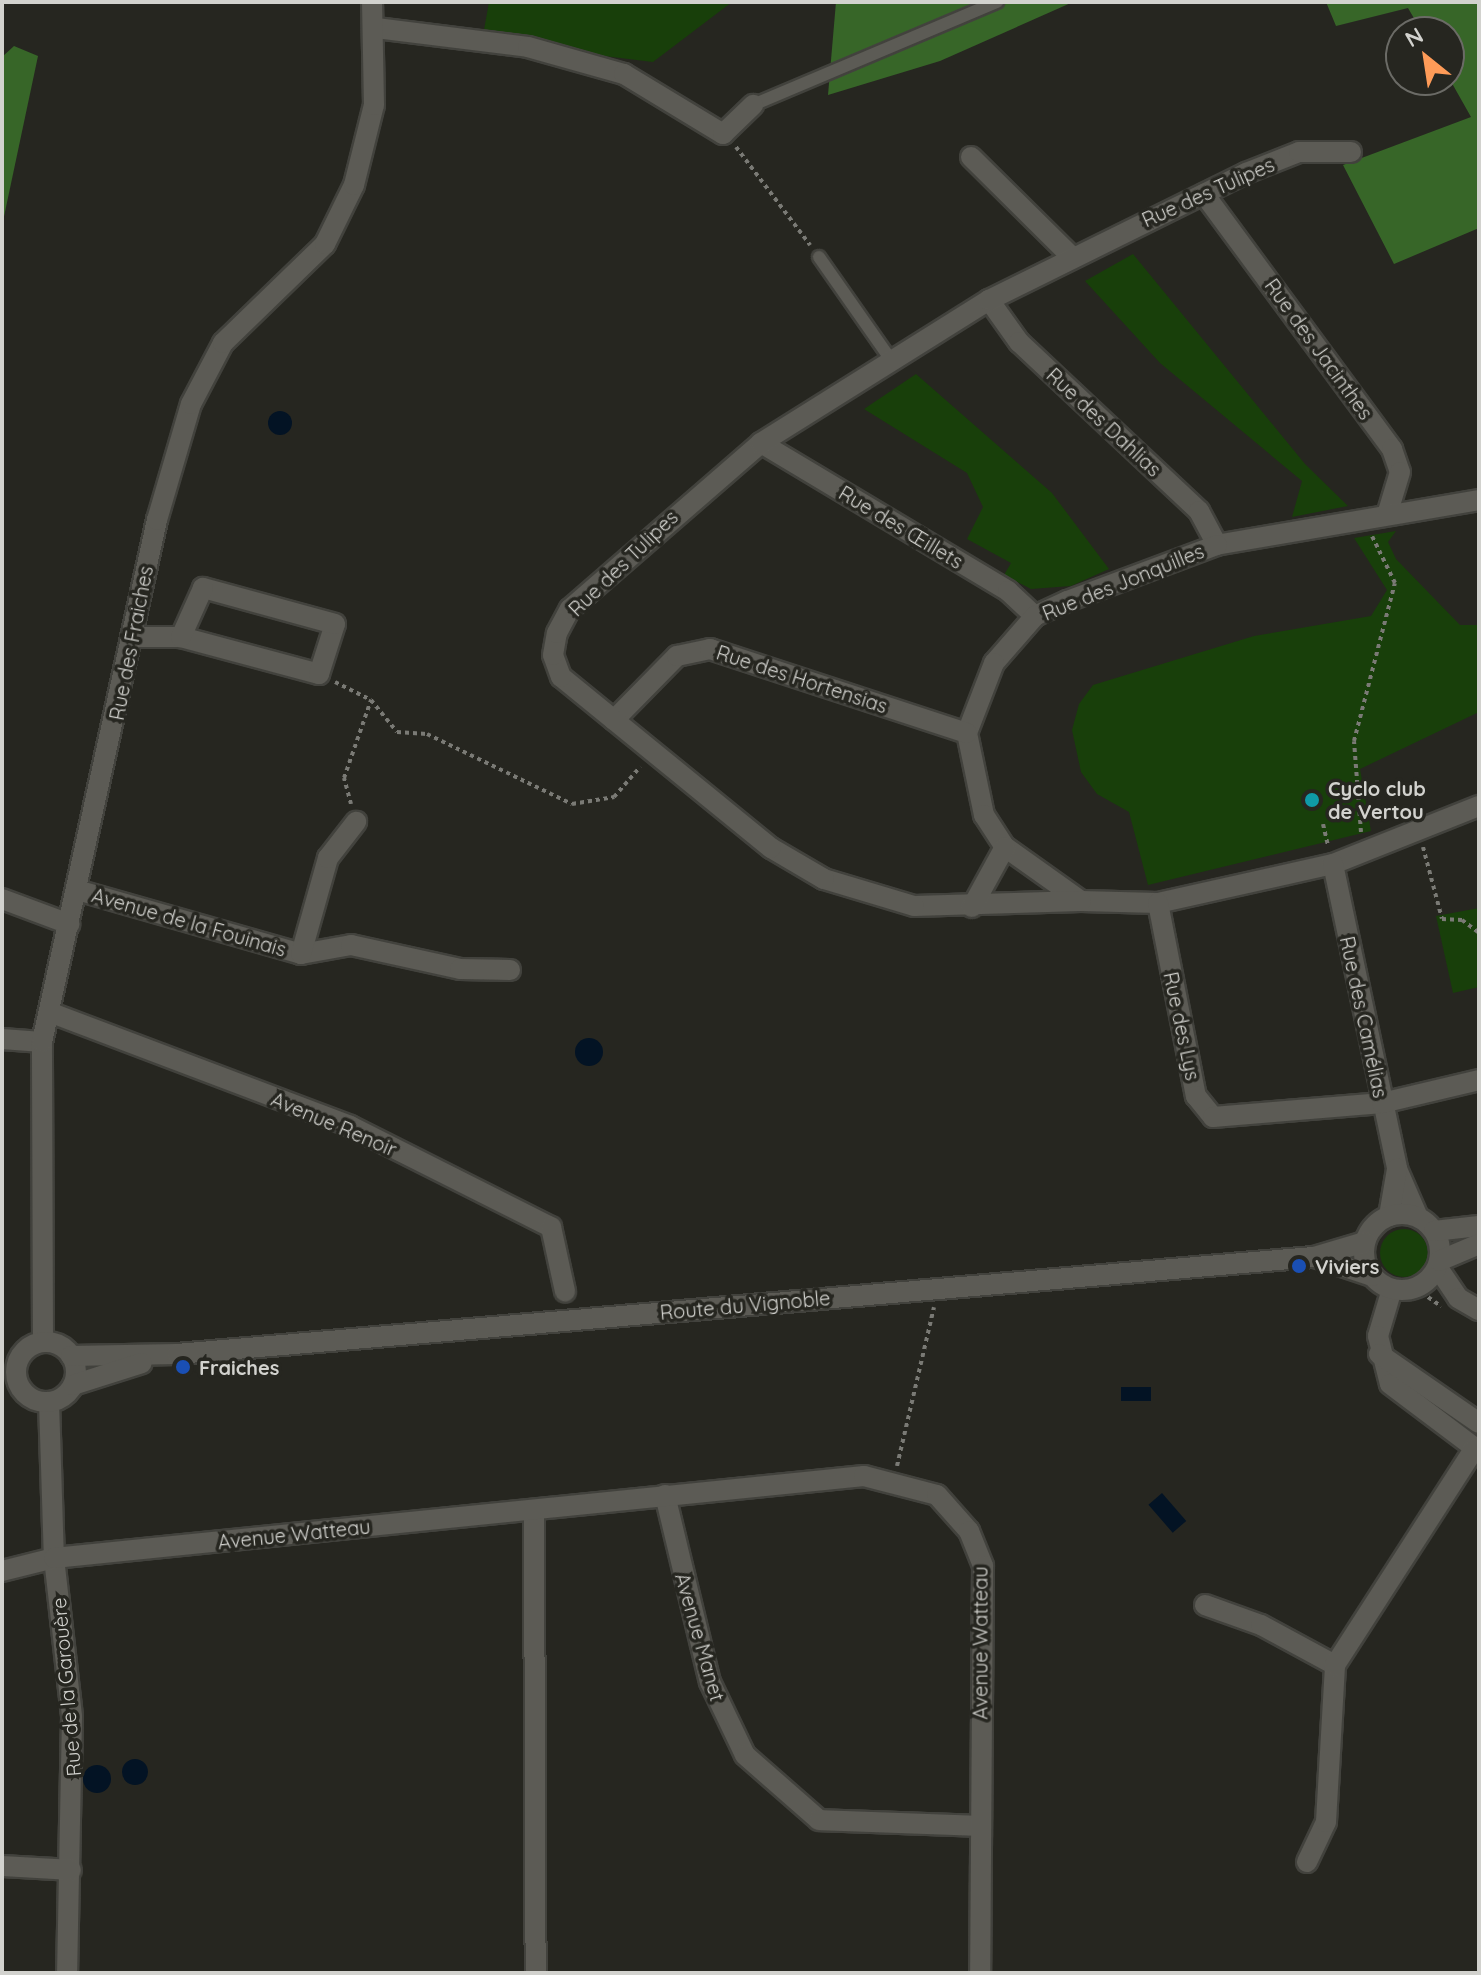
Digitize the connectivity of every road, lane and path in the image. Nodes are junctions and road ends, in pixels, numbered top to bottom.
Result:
1 (372, 2) edge
2 (997, 2) edge
3 (376, 28) junction
4 (753, 105) joint
5 (723, 134) junction
6 (1351, 152) dead end
7 (971, 157) dead end
8 (1204, 194) junction
9 (1070, 255) junction
10 (819, 257) joint
11 (989, 300) junction
12 (891, 360) junction
13 (761, 443) junction
14 (1479, 500) edge
15 (1378, 517) junction
16 (1217, 545) junction
17 (1035, 616) junction
18 (136, 637) junction
19 (181, 637) junction
20 (319, 674) junction
21 (371, 700) junction
22 (614, 720) junction
23 (967, 733) junction
24 (651, 754) junction
25 (1479, 806) edge
26 (356, 822) joint
27 (1416, 834) junction
28 (1005, 847) junction
29 (1369, 852) junction
30 (1333, 864) junction
31 (77, 890) junction
32 (2, 899) edge
33 (1081, 901) junction
34 (1158, 903) junction
35 (972, 907) junction
36 (69, 924) junction
37 (1479, 933) edge
38 (301, 954) junction
39 (510, 970) dead end
40 (49, 1012) junction
41 (2, 1039) edge
42 (42, 1042) junction
43 (1479, 1080) edge
44 (1382, 1103) junction
45 (1397, 1169) junction
46 (1389, 1216) junction
47 (1418, 1217) junction
48 (1479, 1226) edge
49 (1434, 1231) junction
50 (1365, 1242) junction
51 (1479, 1244) edge
52 (1314, 1257) junction
53 (1438, 1264) junction
54 (1372, 1276) junction
55 (935, 1288) junction
56 (1392, 1289) junction
57 (565, 1291) dead end
58 (1479, 1310) edge
59 (43, 1342) junction
60 (177, 1354) junction
61 (1379, 1354) junction
62 (71, 1356) junction
63 (10, 1381) edge
64 (73, 1385) junction
65 (49, 1402) junction
66 (1479, 1423) edge
67 (1477, 1450) edge
68 (895, 1478) junction
69 (665, 1495) junction
70 (534, 1510) junction
71 (54, 1558) junction
72 (2, 1571) edge
73 (1205, 1605) dead end
74 (1335, 1665) junction
75 (979, 1826) junction
76 (1307, 1862) dead end
77 (2, 1866) edge
78 (71, 1870) junction
79 (67, 1973) edge
80 (536, 1973) edge
81 (980, 1973) edge

1 - 3 street, Rue des Fraiches
2 - 4 lane
3 - 5 street
3 - 18 street, Rue des Fraiches
4 - 5 street
5 - 10 path
6 - 8 street, Rue des Tulipes
7 - 9 street
8 - 9 street, Rue des Tulipes
8 - 15 street, Rue des Jacinthes
9 - 11 street, Rue des Tulipes
10 - 12 lane
11 - 12 street, Rue des Tulipes
11 - 16 street, Rue des Dahlias
12 - 13 street, Rue des Tulipes
13 - 17 street, Rue des Œillets
13 - 22 street, Rue des Tulipes
14 - 15 street, Rue des Jonquilles
15 - 16 street, Rue des Jonquilles
15 - 29 path
16 - 17 street, Rue des Jonquilles
17 - 23 street, Rue des Jonquilles
18 - 19 street
18 - 31 street, Rue des Fraiches
19 - 20 street
19 - 20 street
20 - 21 path
21 - 24 path
21 - 26 path
22 - 23 street, Rue des Hortensias
22 - 24 street, Rue des Tulipes
23 - 28 street
24 - 35 street, Rue des Tulipes
25 - 27 street
26 - 38 street, Avenue de la Fouinais
27 - 29 street
27 - 37 path
28 - 33 street
28 - 35 street
29 - 30 street
30 - 34 street
30 - 44 street, Rue des Camélias
31 - 36 street, Rue des Fraiches
31 - 38 street, Avenue de la Fouinais
32 - 36 street
33 - 34 street
33 - 35 street, Rue des Tulipes
34 - 44 street, Rue des Lys
36 - 40 street, Rue des Fraiches
38 - 39 street, Avenue de la Fouinais
40 - 42 street, Rue des Fraiches
40 - 57 street, Avenue Renoir
41 - 42 street
42 - 59 street, Rue des Fraiches
43 - 44 street
44 - 45 street, Rue des Camélias
45 - 46 street, Rue des Camélias
45 - 47 street, Rue des Camélias
46 - 47 street
46 - 50 street
47 - 49 street
48 - 49 street
49 - 53 street
50 - 52 street, Route du Vignoble
50 - 54 street
51 - 53 street
52 - 54 street, Route du Vignoble
52 - 55 street, Route du Vignoble
53 - 56 street
53 - 58 street
54 - 56 street
55 - 60 street, Route du Vignoble
55 - 68 path
56 - 61 street
59 - 62 street
59 - 63 street
60 - 62 street, Route du Vignoble
60 - 64 street, Route du Vignoble
61 - 66 street
61 - 67 street
62 - 64 street
63 - 65 street
64 - 65 street
65 - 71 street, Rue de la Garouère
67 - 74 street
68 - 69 street, Avenue Watteau
68 - 75 street, Avenue Watteau
69 - 70 street, Avenue Watteau
69 - 75 street, Avenue Manet
70 - 71 street, Avenue Watteau
70 - 80 street
71 - 72 street, Avenue Watteau
71 - 78 street, Rue de la Garouère
73 - 74 street
74 - 76 street
75 - 81 street, Avenue Watteau
77 - 78 street
78 - 79 street, Rue de la Garouère

